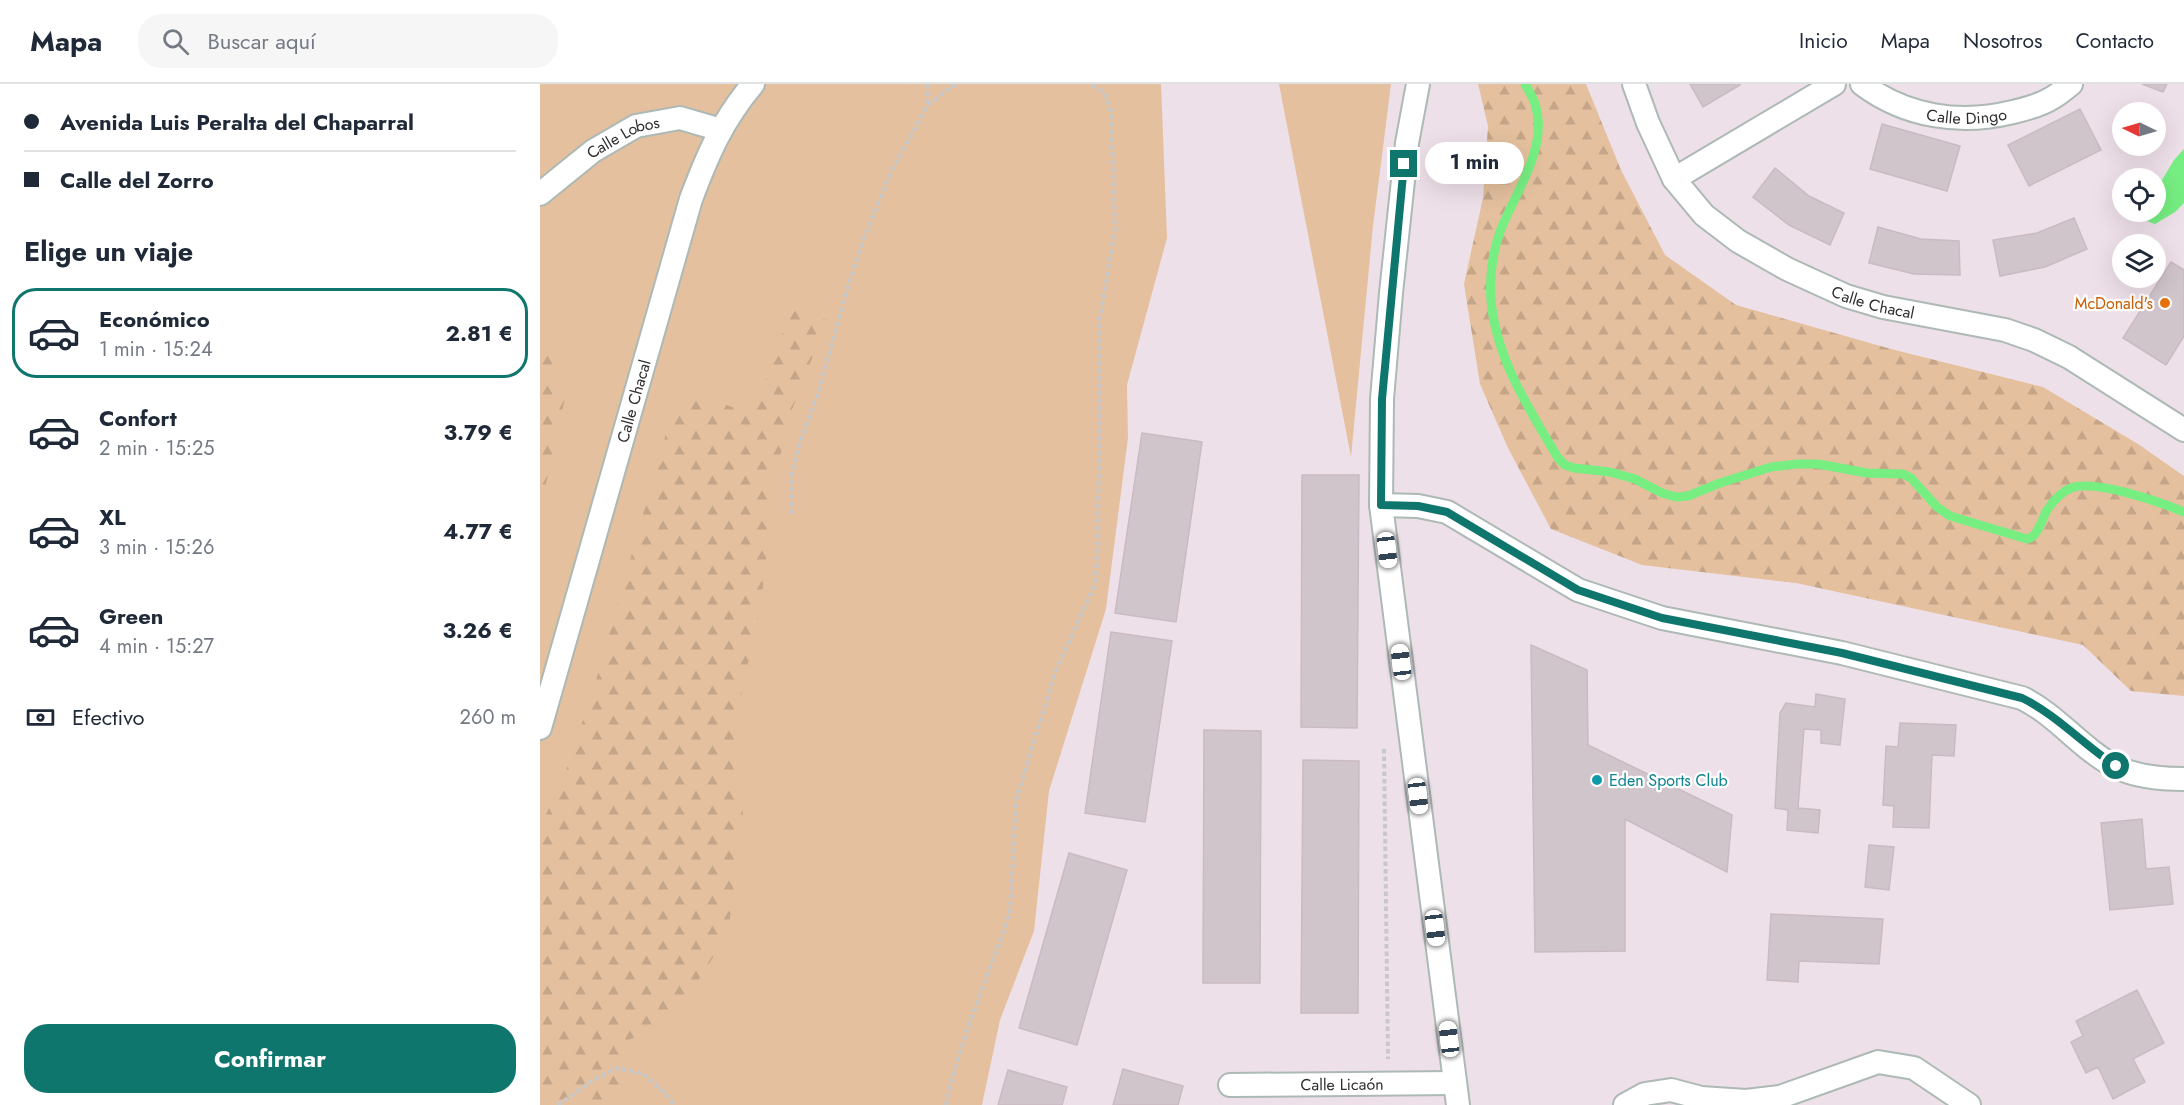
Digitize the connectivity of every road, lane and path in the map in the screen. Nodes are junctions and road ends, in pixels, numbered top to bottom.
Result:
1 (753, 84) edge
2 (928, 84) edge
3 (959, 84) edge
4 (1091, 84) edge
5 (1418, 84) edge
6 (1634, 84) edge
7 (1834, 84) edge
8 (1862, 84) edge
9 (2071, 84) edge
10 (928, 105) junction
11 (720, 130) junction
12 (1674, 179) junction
13 (540, 194) edge
14 (2184, 430) edge
15 (1381, 505) junction
16 (792, 514) dead end
17 (540, 728) edge
18 (1384, 741) dead end
19 (2184, 779) edge
20 (1454, 1083) junction
21 (1388, 1084) junction
22 (1230, 1085) dead end
23 (558, 1105) edge
24 (674, 1105) edge
25 (946, 1105) edge
26 (1458, 1105) edge
27 (1625, 1105) edge
28 (1969, 1105) edge

1 - 11 street, Calle Chacal
2 - 10 path
3 - 10 path
4 - 25 path
5 - 15 street
6 - 12 street, Calle Chacal
7 - 12 street
8 - 9 street, Calle Dingo
10 - 16 path
11 - 13 street, Calle Lobos
11 - 17 street, Calle Chacal
12 - 14 street, Calle Chacal
15 - 19 street
15 - 20 street
18 - 21 path
20 - 21 street, Calle Licaón
20 - 26 street
21 - 22 street, Calle Licaón
23 - 24 path
27 - 28 street

